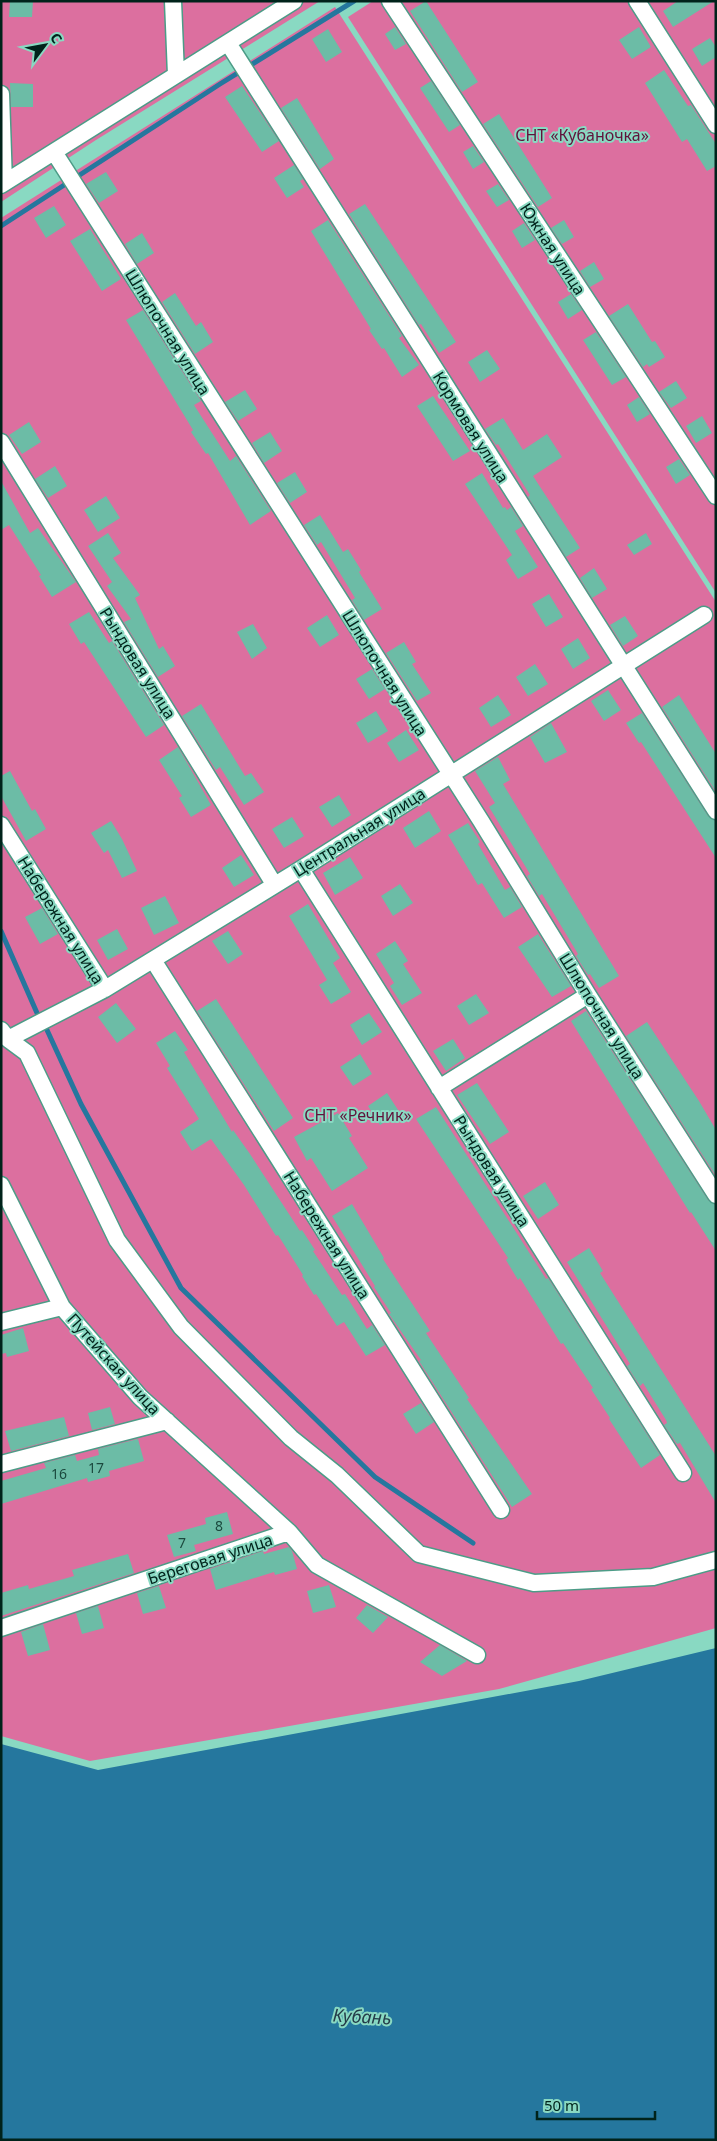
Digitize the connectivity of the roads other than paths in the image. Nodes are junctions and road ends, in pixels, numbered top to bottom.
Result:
1 (173, 1) edge
2 (294, 1) edge
3 (390, 1) edge
4 (637, 1) edge
5 (228, 43) junction
6 (176, 75) junction
7 (1, 94) edge
8 (716, 125) edge
9 (54, 152) junction
10 (3, 185) edge
11 (1, 442) edge
12 (716, 496) edge
13 (704, 615) dead end
14 (622, 665) junction
15 (450, 775) junction
16 (716, 811) edge
17 (1, 825) edge
18 (300, 869) junction
19 (274, 884) junction
20 (154, 960) junction
21 (106, 989) junction
22 (588, 995) junction
23 (4, 1035) edge
24 (439, 1088) junction
25 (1, 1185) edge
26 (716, 1195) edge
27 (62, 1307) junction
28 (1, 1322) edge
29 (167, 1421) junction
30 (1, 1464) edge
31 (683, 1473) dead end
32 (501, 1510) dead end
33 (289, 1532) junction
34 (716, 1560) edge
35 (1, 1628) edge
36 (477, 1655) dead end

1 - 6 street
2 - 5 street
3 - 12 street, Южная улица
4 - 8 street
5 - 6 street
5 - 14 street, Кормовая улица
6 - 9 street
7 - 10 street
9 - 10 street
9 - 15 street, Шлюпочная улица
11 - 19 street, Рындовая улица
13 - 14 street, Центральная улица
14 - 15 street, Центральная улица
14 - 16 street, Кормовая улица
15 - 18 street, Центральная улица
15 - 22 street, Шлюпочная улица
17 - 21 street, Набережная улица
18 - 19 street, Центральная улица
18 - 24 street, Рындовая улица
19 - 20 street, Центральная улица
20 - 21 street, Центральная улица
20 - 32 street, Набережная улица
21 - 23 street, Центральная улица
22 - 24 street
22 - 26 street, Шлюпочная улица
23 - 34 street
24 - 31 street, Рындовая улица
25 - 27 street, Путейская улица
27 - 28 street
27 - 29 street, Путейская улица
29 - 30 street
29 - 33 street, Путейская улица
33 - 35 street, Береговая улица
33 - 36 street, Береговая улица

